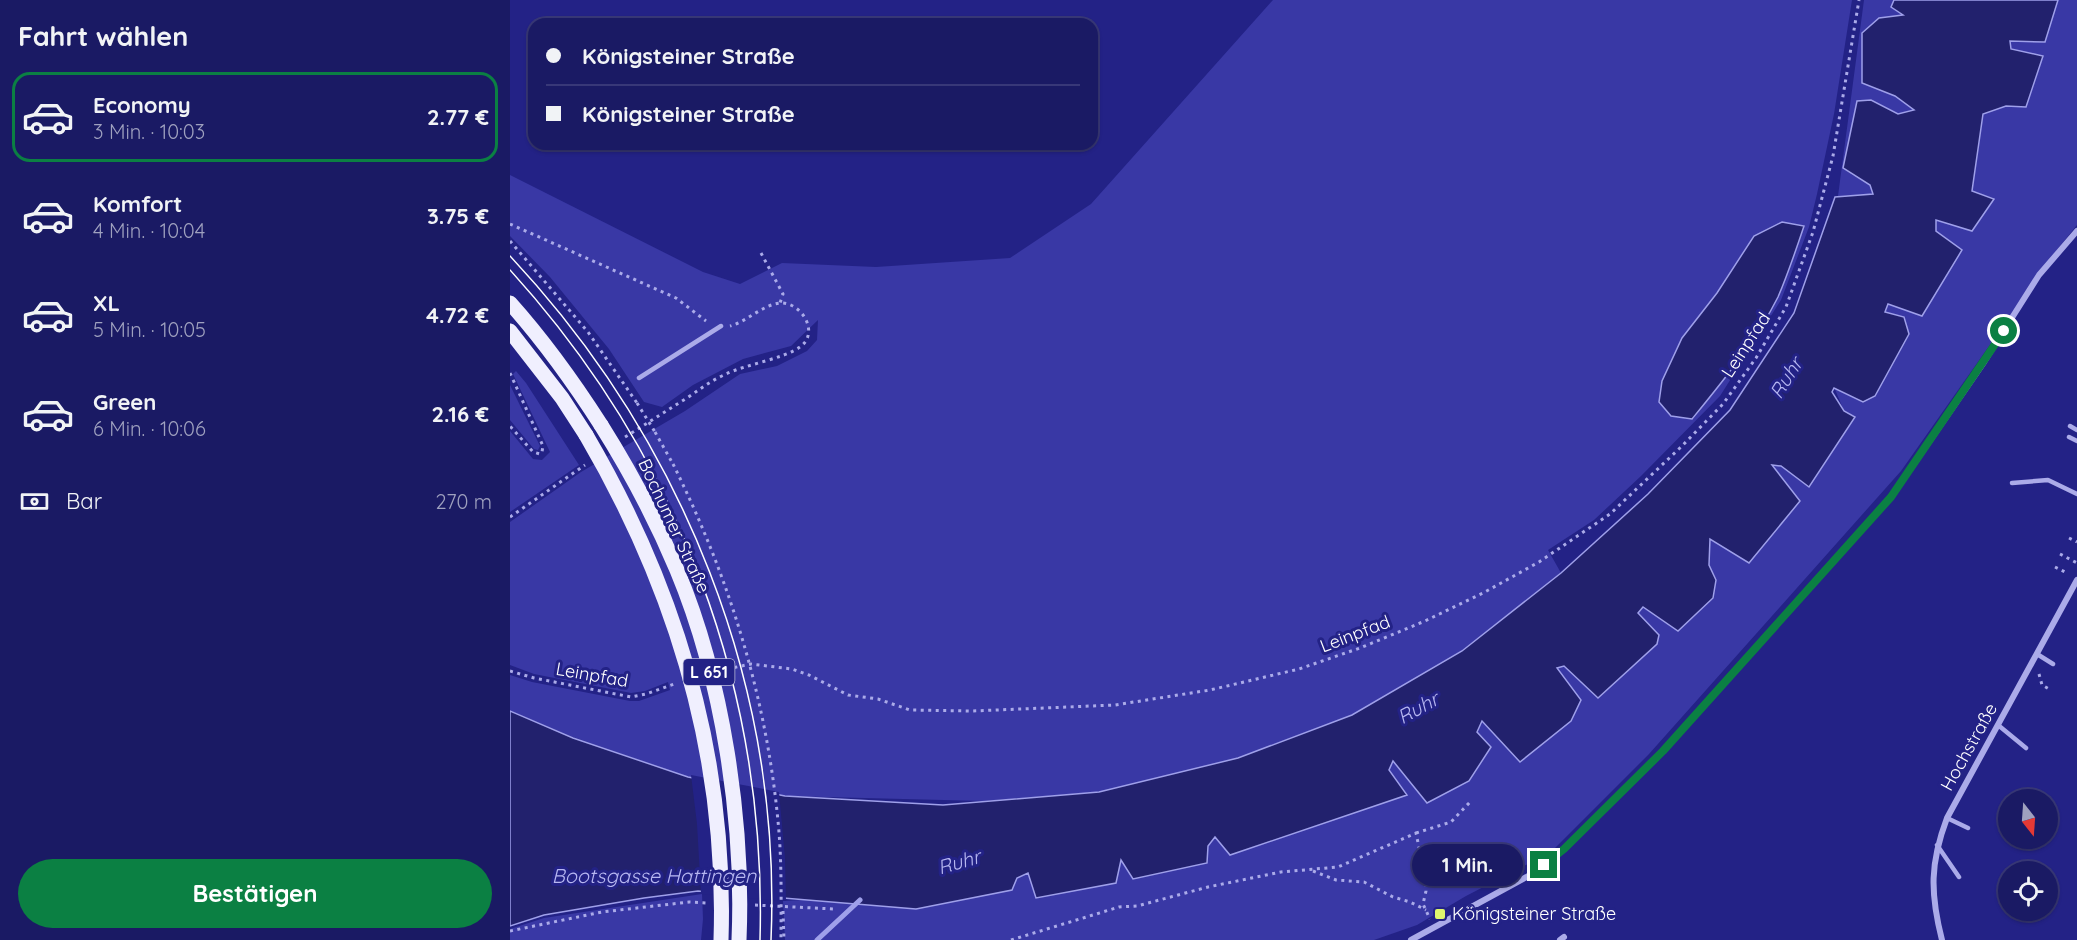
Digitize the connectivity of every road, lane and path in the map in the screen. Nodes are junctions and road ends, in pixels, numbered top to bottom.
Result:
1 (1859, 0) edge
2 (510, 224) edge
3 (2077, 231) edge
4 (510, 241) edge
5 (761, 253) dead end
6 (510, 303) edge
7 (780, 303) junction
8 (721, 326) junction
9 (510, 331) edge
10 (510, 371) edge
11 (639, 378) dead end
12 (510, 426) edge
13 (2070, 426) dead end
14 (2077, 430) edge
15 (2069, 436) dead end
16 (2077, 441) edge
17 (618, 443) dead end
18 (582, 459) dead end
19 (589, 462) dead end
20 (586, 467) dead end
21 (2012, 483) dead end
22 (2077, 494) edge
23 (510, 517) edge
24 (2069, 538) dead end
25 (2077, 542) edge
26 (2061, 554) dead end
27 (2077, 563) edge
28 (2077, 580) edge
29 (2037, 654) junction
30 (2053, 664) dead end
31 (510, 670) edge
32 (718, 671) dead end
33 (675, 681) dead end
34 (680, 682) dead end
35 (678, 692) dead end
36 (1998, 725) junction
37 (2026, 748) dead end
38 (1470, 801) dead end
39 (1947, 818) junction
40 (1968, 828) dead end
41 (1416, 833) junction
42 (1937, 845) junction
43 (1312, 870) junction
44 (1959, 877) dead end
45 (705, 900) dead end
46 (711, 903) dead end
47 (745, 905) dead end
48 (834, 909) dead end
49 (1426, 910) junction
50 (705, 911) dead end
51 (783, 911) dead end
52 (1436, 928) junction
53 (510, 931) edge
54 (1026, 938) edge
55 (1419, 939) edge
56 (721, 940) edge
57 (739, 940) edge
58 (783, 940) edge
59 (1011, 940) edge
60 (1411, 940) edge
61 (1942, 940) edge

1 - 32 path, Leinpfad
2 - 8 path
3 - 52 street
4 - 58 path, bridge
5 - 7 path
6 - 57 main road, Bochumer Straße / L 651, bridge
7 - 8 path
7 - 17 path
8 - 11 lane
9 - 56 main road, Bochumer Straße / L 651, bridge
10 - 12 path
13 - 14 lane
15 - 16 lane
18 - 20 path
19 - 23 path
21 - 22 lane
24 - 25 path
26 - 27 path
28 - 29 street, Hochstraße
29 - 30 lane
29 - 36 street, Hochstraße
31 - 34 path, Leinpfad
33 - 35 path
36 - 37 lane
36 - 39 street, Hochstraße
38 - 41 path
39 - 40 lane
39 - 42 street, Hochstraße
41 - 43 path
41 - 49 path
42 - 44 lane
42 - 61 street, Hochstraße
43 - 49 path
43 - 54 path
45 - 50 path
46 - 53 path
47 - 48 path
49 - 52 path
51 - 58 path
52 - 55 street
54 - 59 path
55 - 60 street

